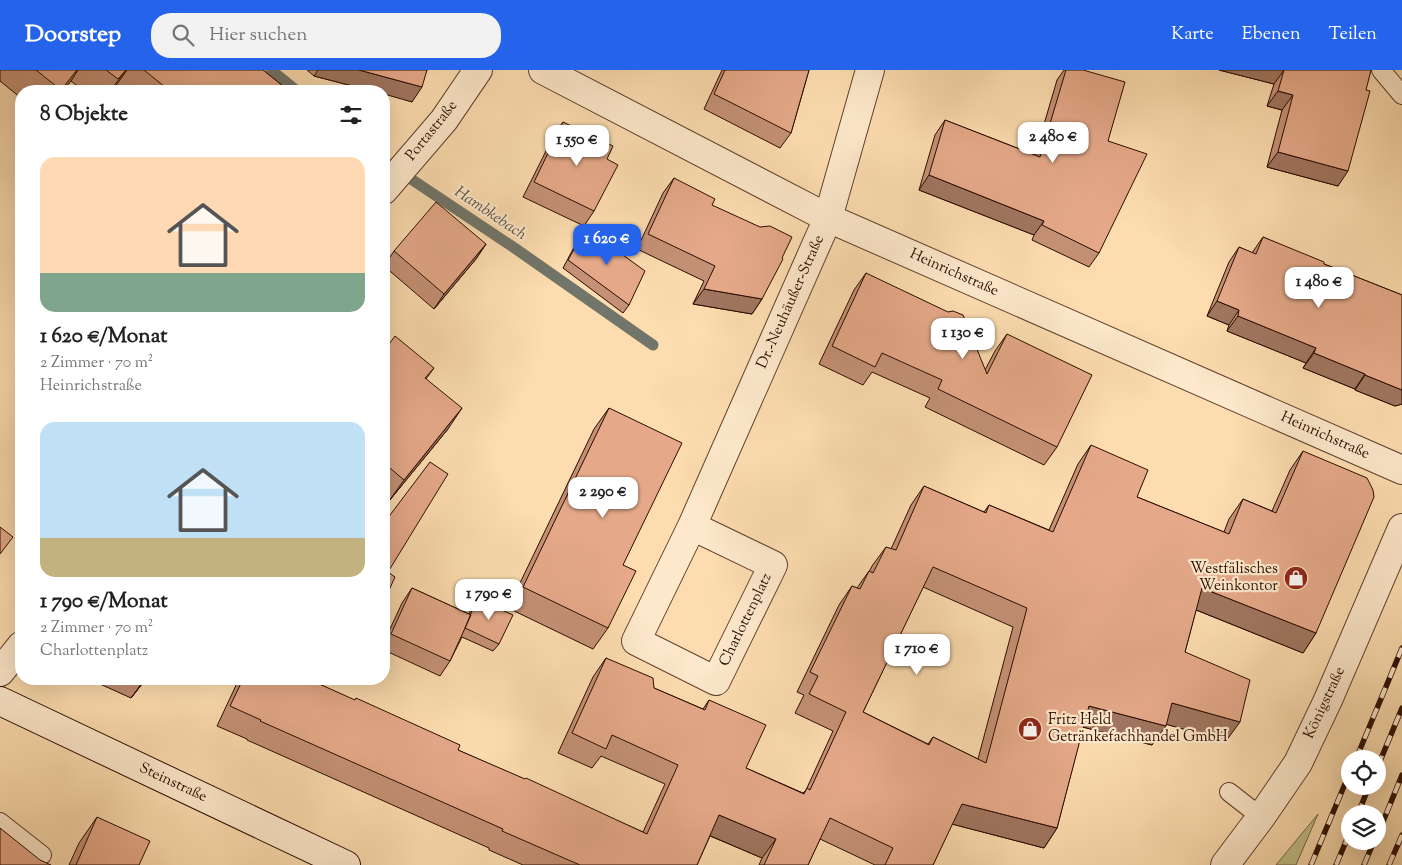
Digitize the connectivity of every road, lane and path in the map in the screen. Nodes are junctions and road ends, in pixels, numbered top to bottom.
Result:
1 (478, 70) edge
2 (543, 70) edge
3 (870, 70) edge
4 (1381, 70) edge
5 (1402, 95) edge
6 (390, 183) edge
7 (828, 218) junction
8 (1402, 470) edge
9 (692, 526) junction
10 (1402, 528) edge
11 (15, 653) edge
12 (0, 672) edge
13 (0, 701) edge
14 (1229, 792) dead end
15 (1261, 817) junction
16 (0, 822) edge
17 (42, 855) dead end
18 (346, 865) edge
19 (1225, 865) edge

1 - 6 street, Portastraße
2 - 7 street, Heinrichstraße
3 - 7 street, Dr.-Neuhäußer-Straße
4 - 5 lane
7 - 8 street, Heinrichstraße
7 - 9 street, Dr.-Neuhäußer-Straße
9 - 9 street, Charlottenplatz
10 - 15 street, Königstraße
11 - 12 street
13 - 18 street, Steinstraße
14 - 15 lane
15 - 19 street, Königstraße
16 - 17 lane

